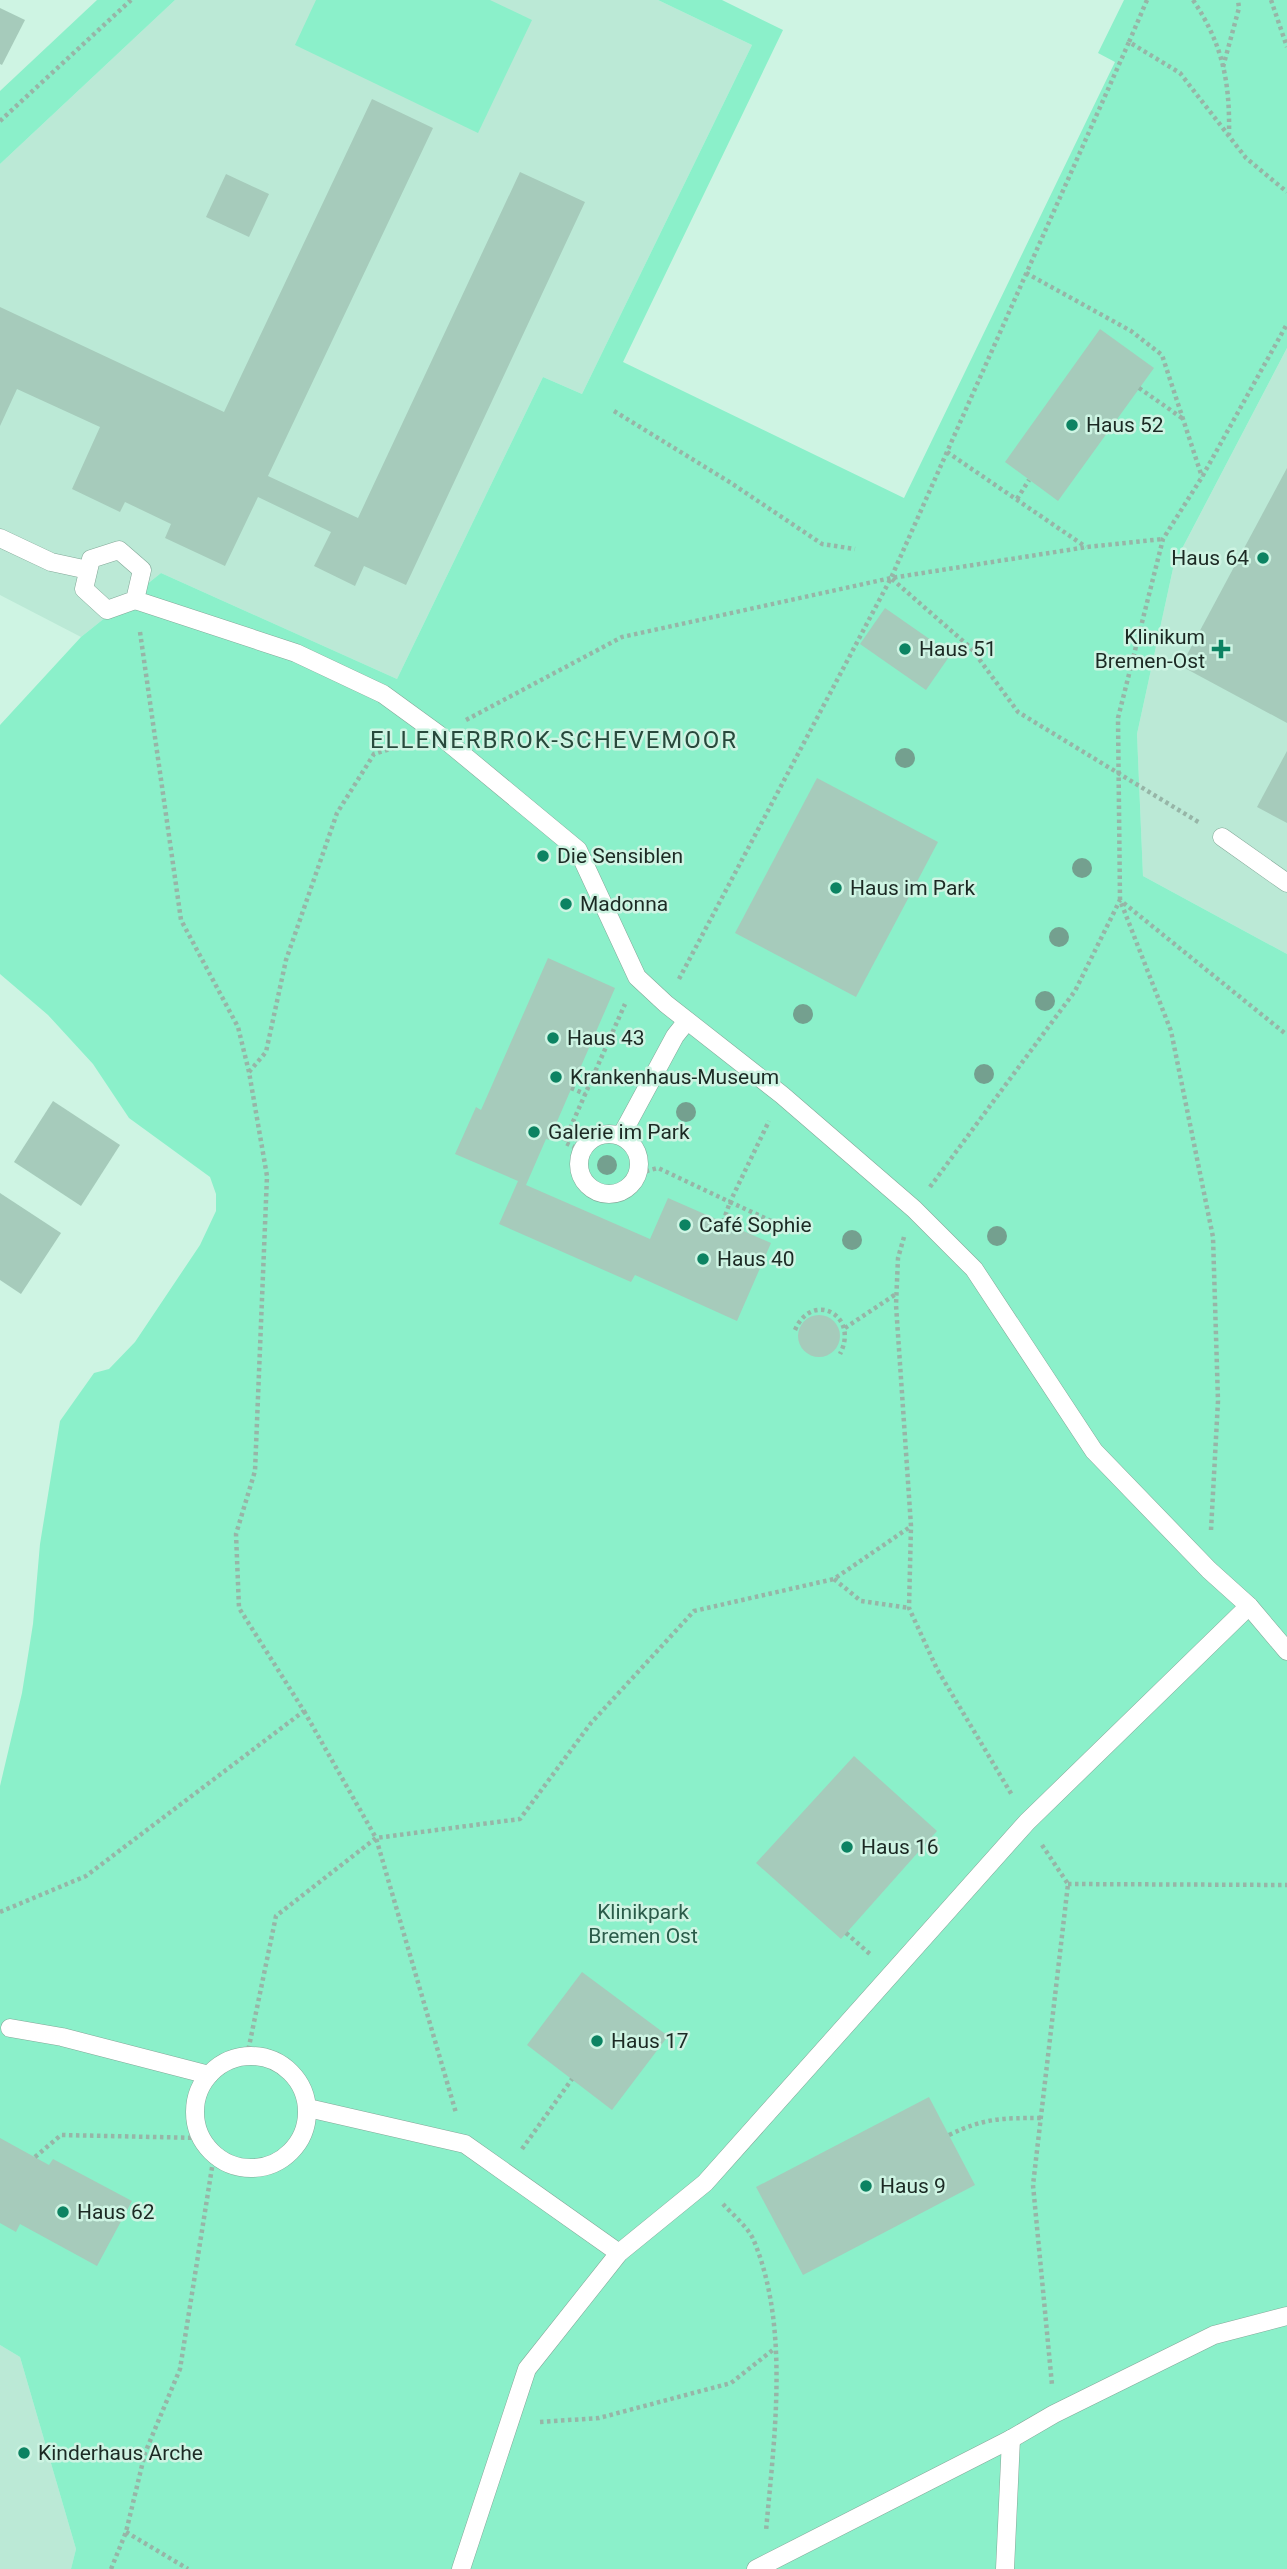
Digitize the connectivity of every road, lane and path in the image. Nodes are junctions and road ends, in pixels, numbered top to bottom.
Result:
1 (131, 0) edge
2 (1147, 0) edge
3 (1193, 0) edge
4 (1238, 0) edge
5 (1271, 0) edge
6 (1129, 42) junction
7 (1287, 47) edge
8 (1223, 67) junction
9 (0, 121) edge
10 (1229, 136) junction
11 (1287, 192) edge
12 (1026, 273) junction
13 (1287, 324) edge
14 (1139, 388) dead end
15 (614, 411) dead end
16 (1183, 419) junction
17 (947, 452) junction
18 (1202, 477) junction
19 (1029, 480) dead end
20 (1017, 499) junction
21 (0, 538) edge
22 (1163, 539) junction
23 (1087, 547) junction
24 (855, 549) dead end
25 (88, 570) junction
26 (891, 578) junction
27 (135, 600) junction
28 (1119, 772) junction
29 (1222, 836) joint
30 (1287, 883) edge
31 (1121, 901) junction
32 (637, 978) junction
33 (666, 1004) junction
34 (687, 1021) junction
35 (1287, 1035) edge
36 (571, 1088) dead end
37 (585, 1094) junction
38 (782, 1095) junction
39 (621, 1136) junction
40 (582, 1151) junction
41 (639, 1173) junction
42 (730, 1202) junction
43 (914, 1209) junction
44 (723, 1222) dead end
45 (780, 1225) dead end
46 (897, 1294) junction
47 (845, 1328) junction
48 (795, 1330) dead end
49 (840, 1354) dead end
50 (911, 1527) junction
51 (1209, 1570) junction
52 (834, 1579) junction
53 (1249, 1606) junction
54 (909, 1608) junction
55 (1286, 1648) edge
56 (304, 1711) junction
57 (1027, 1822) junction
58 (376, 1838) junction
59 (1068, 1884) junction
60 (1287, 1885) edge
61 (0, 1912) edge
62 (10, 2028) dead end
63 (247, 2056) junction
64 (209, 2075) junction
65 (572, 2079) dead end
66 (308, 2108) junction
67 (1041, 2118) junction
68 (949, 2136) dead end
69 (201, 2138) junction
70 (465, 2144) junction
71 (214, 2155) junction
72 (35, 2157) dead end
73 (505, 2172) junction
74 (705, 2183) junction
75 (619, 2253) junction
76 (1287, 2316) edge
77 (775, 2348) junction
78 (1054, 2414) junction
79 (511, 2417) junction
80 (1011, 2439) junction
81 (125, 2532) junction
82 (759, 2568) edge
83 (111, 2569) edge
84 (188, 2569) edge
85 (461, 2569) edge
86 (1005, 2569) edge

1 - 9 path
2 - 6 path
3 - 8 path
4 - 8 path
5 - 7 path
6 - 10 path
6 - 12 path
8 - 10 path
10 - 11 path
12 - 16 path
12 - 17 path
13 - 18 path
14 - 16 path
15 - 24 path
16 - 18 path
17 - 20 path
17 - 26 path
18 - 22 path
19 - 20 path
20 - 23 path
21 - 25 lane
22 - 23 path
22 - 28 path
23 - 26 path
25 - 27 lane
25 - 27 lane
26 - 28 path
26 - 33 path
27 - 32 lane
27 - 56 path
28 - 29 path
28 - 31 path
29 - 30 lane
31 - 35 path
31 - 43 path
31 - 51 path
32 - 33 lane
32 - 37 path
33 - 34 lane
34 - 38 lane
34 - 39 lane
36 - 37 path
37 - 40 path
38 - 42 path
38 - 43 lane
39 - 40 lane
39 - 41 lane
40 - 41 lane
41 - 42 path
42 - 44 path
42 - 45 path
43 - 46 path
43 - 51 lane
46 - 47 path
46 - 50 path
47 - 48 path
47 - 49 path
50 - 52 path
50 - 54 path
51 - 53 lane
52 - 54 path
52 - 58 path
53 - 55 lane
53 - 57 lane
54 - 57 path
56 - 58 path
56 - 61 path
57 - 59 path
57 - 74 lane
58 - 63 path
58 - 70 path
59 - 60 path
59 - 67 path
62 - 64 lane
63 - 64 lane
63 - 66 lane
64 - 69 lane
65 - 73 path
66 - 70 lane
66 - 71 lane
67 - 68 path
67 - 78 path
69 - 71 lane
69 - 72 path
70 - 73 lane
71 - 81 path
73 - 75 lane
74 - 75 lane
74 - 77 path
75 - 79 lane
76 - 78 lane
77 - 79 path
77 - 82 path
78 - 80 lane
79 - 85 lane
80 - 82 lane
80 - 86 lane
81 - 83 path
81 - 84 path

